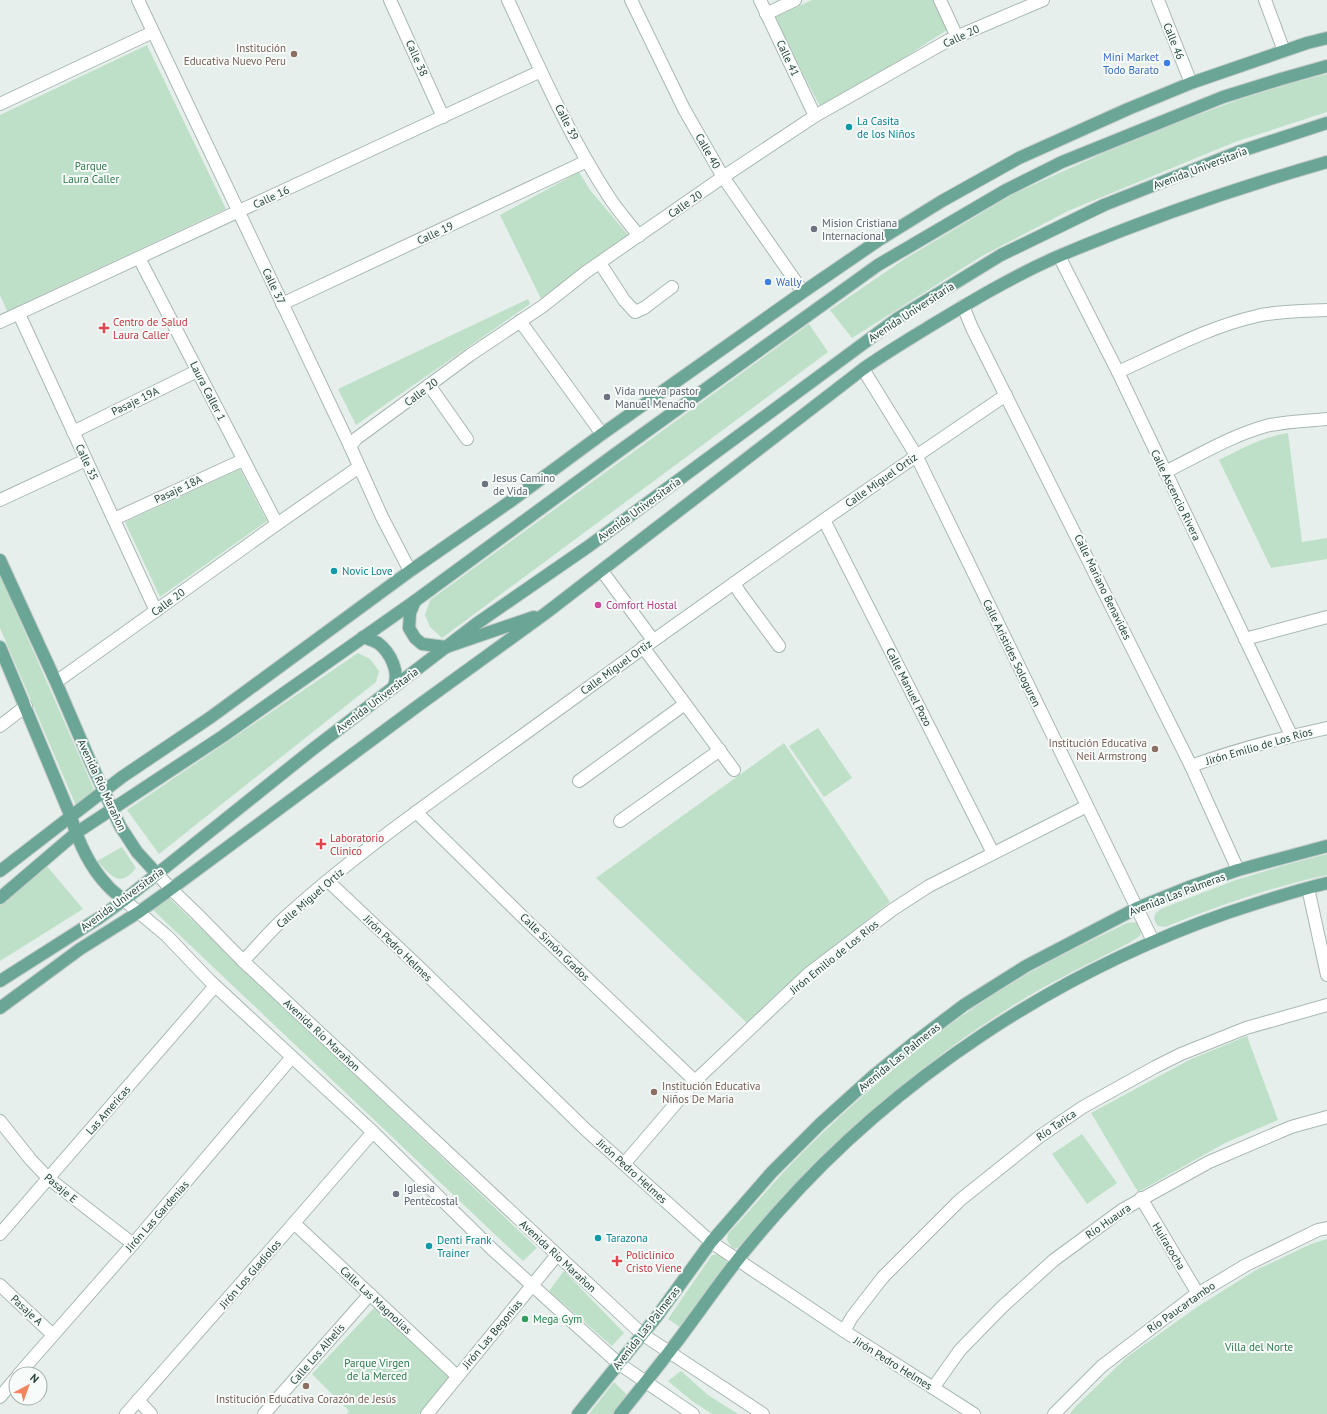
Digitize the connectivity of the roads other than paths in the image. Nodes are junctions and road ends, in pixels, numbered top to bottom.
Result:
1 (138, 0) edge
2 (390, 0) edge
3 (508, 0) edge
4 (631, 0) edge
5 (760, 0) edge
6 (795, 0) edge
7 (940, 0) edge
8 (1043, 0) edge
9 (1158, 0) edge
10 (1265, 0) edge
11 (766, 14) junction
12 (154, 32) junction
13 (958, 37) junction
14 (1327, 38) edge
15 (1284, 51) junction
16 (1327, 66) edge
17 (541, 71) junction
18 (1191, 83) junction
19 (0, 104) edge
20 (815, 116) junction
21 (443, 117) junction
22 (1327, 123) edge
23 (587, 161) junction
24 (1327, 162) edge
25 (723, 177) junction
26 (238, 212) junction
27 (639, 236) junction
28 (1059, 256) junction
29 (139, 258) junction
30 (600, 262) junction
31 (672, 287) dead end
32 (802, 292) junction
33 (282, 304) junction
34 (963, 306) junction
35 (1327, 310) edge
36 (19, 314) junction
37 (2, 317) edge
38 (520, 321) junction
39 (864, 369) junction
40 (197, 371) junction
41 (1118, 372) junction
42 (429, 385) junction
43 (1006, 395) junction
44 (1327, 419) edge
45 (73, 432) junction
46 (602, 434) junction
47 (467, 439) dead end
48 (350, 446) junction
49 (916, 455) junction
50 (86, 460) junction
51 (243, 460) junction
52 (359, 468) junction
53 (1165, 472) junction
54 (0, 500) edge
55 (114, 519) junction
56 (824, 520) junction
57 (277, 524) junction
58 (0, 560) edge
59 (410, 571) junction
60 (602, 571) junction
61 (734, 583) junction
62 (415, 601) junction
63 (156, 611) junction
64 (546, 613) junction
65 (1327, 617) edge
66 (363, 637) junction
67 (1245, 639) junction
68 (653, 640) junction
69 (779, 646) dead end
70 (0, 647) edge
71 (643, 647) junction
72 (446, 648) junction
73 (56, 682) junction
74 (393, 688) junction
75 (685, 704) junction
76 (26, 706) junction
77 (211, 717) junction
78 (0, 726) edge
79 (1327, 728) edge
80 (1291, 735) junction
81 (223, 736) junction
82 (720, 750) junction
83 (1191, 766) junction
84 (734, 770) dead end
85 (579, 781) dead end
86 (104, 791) junction
87 (1087, 806) junction
88 (113, 809) junction
89 (416, 812) junction
90 (71, 817) junction
91 (620, 822) dead end
92 (76, 833) junction
93 (1327, 846) edge
94 (993, 853) junction
95 (1238, 870) junction
96 (0, 872) edge
97 (157, 874) junction
98 (328, 881) junction
99 (1327, 884) edge
100 (1308, 888) junction
101 (171, 890) junction
102 (0, 898) edge
103 (124, 900) junction
104 (1137, 908) junction
105 (139, 912) junction
106 (1153, 942) junction
107 (243, 961) junction
108 (1327, 975) edge
109 (0, 980) edge
110 (215, 986) junction
111 (1, 1004) edge
112 (1327, 1005) edge
113 (292, 1057) junction
114 (695, 1081) junction
115 (1327, 1117) edge
116 (0, 1121) edge
117 (373, 1132) junction
118 (624, 1164) junction
119 (48, 1178) junction
120 (1141, 1198) junction
121 (294, 1223) junction
122 (1327, 1228) edge
123 (0, 1234) edge
124 (711, 1242) junction
125 (133, 1244) junction
126 (557, 1255) junction
127 (736, 1260) junction
128 (0, 1285) edge
129 (532, 1286) junction
130 (370, 1294) junction
131 (1198, 1294) junction
132 (844, 1331) junction
133 (642, 1334) junction
134 (53, 1335) junction
135 (669, 1352) junction
136 (618, 1363) junction
137 (26, 1366) edge
138 (457, 1376) junction
139 (645, 1382) junction
140 (8, 1387) edge
141 (933, 1388) junction
142 (0, 1396) edge
143 (138, 1400) junction
144 (126, 1414) edge
145 (151, 1414) edge
146 (264, 1414) edge
147 (427, 1414) edge
148 (578, 1414) edge
149 (620, 1414) edge
150 (693, 1414) edge
151 (763, 1414) edge
152 (974, 1414) edge
153 (1054, 1414) edge

1 - 12 street, Calle 37
2 - 21 street, Calle 38
3 - 17 street, Calle 39
4 - 25 street, Calle 40
5 - 11 street, Calle 41
6 - 11 street
7 - 13 street
8 - 13 street, Calle 20
9 - 18 street, Calle 46
10 - 15 street
11 - 20 street, Calle 41
12 - 19 street
12 - 26 street, Calle 37
13 - 20 street, Calle 20
14 - 15 main road
15 - 18 main road
16 - 62 main road
17 - 21 street, Calle 16
17 - 23 street, Calle 39
18 - 32 main road
20 - 25 street, Calle 20
21 - 26 street, Calle 16
22 - 72 main road, Avenida Universitaria
23 - 27 street, Calle 39
23 - 33 street, Calle 19
24 - 28 main road, Avenida Universitaria
25 - 27 street, Calle 20
25 - 32 street, Calle 40
26 - 29 street, Calle 16
26 - 33 street, Calle 37
27 - 30 street, Calle 20
28 - 34 main road, Avenida Universitaria
28 - 41 street, Calle Ascencio Rivera
29 - 36 street, Calle 16
29 - 40 street, Laura Caller 1
30 - 31 street
30 - 38 street, Calle 20
32 - 46 main road
33 - 48 street, Calle 37
34 - 39 main road, Avenida Universitaria
34 - 43 street, Calle Mariano Benavides
35 - 41 street
36 - 37 street, Calle 16
36 - 45 street, Calle 35
38 - 42 street, Calle 20
38 - 46 street
39 - 49 street, Calle Arístides Sologuren
39 - 60 main road, Avenida Universitaria
40 - 45 street, Pasaje 19A
40 - 51 street, Laura Caller 1
41 - 53 street, Calle Ascencio Rivera
42 - 47 street
42 - 48 street, Calle 20
43 - 49 street, Calle Miguel Ortiz
43 - 83 street, Calle Mariano Benavides
44 - 53 street
45 - 50 street, Calle 35
46 - 59 main road
48 - 52 street, Calle 37
49 - 56 street, Calle Miguel Ortiz
49 - 87 street, Calle Arístides Sologuren
50 - 54 street
50 - 55 street, Calle 35
51 - 55 street, Pasaje 18A
51 - 57 street, Laura Caller 1
52 - 57 street, Calle 20
52 - 59 street, Calle 37
53 - 67 street, Calle Ascencio Rivera
55 - 63 street, Calle 35
56 - 61 street, Calle Miguel Ortiz
56 - 94 street, Calle Manuel Pozo
57 - 63 street, Calle 20
58 - 73 main road, Avenida Río Marañon
59 - 77 main road
60 - 64 main road, Avenida Universitaria
60 - 68 street
61 - 68 street, Calle Miguel Ortiz
61 - 69 street
62 - 66 main road
62 - 72 main road
63 - 73 street, Calle 20
64 - 72 main road
64 - 101 main road, Avenida Universitaria
65 - 67 street
66 - 74 main road
66 - 81 main road
67 - 80 street, Calle Ascencio Rivera
68 - 71 street, Calle Miguel Ortiz
70 - 76 main road
71 - 75 street
71 - 89 street, Calle Miguel Ortiz
72 - 74 main road, Avenida Universitaria
73 - 86 main road, Avenida Río Marañon
74 - 97 main road, Avenida Universitaria
75 - 82 street
75 - 85 street
76 - 78 street
76 - 90 main road
77 - 81 main road
77 - 86 main road
79 - 80 street, Jirón Emilio de Los Ríos
80 - 83 street, Jirón Emilio de Los Ríos
81 - 88 main road
82 - 84 street
82 - 91 street
83 - 95 street, Calle Mariano Benavides
86 - 88 main road, Avenida Río Marañon
86 - 90 main road
87 - 94 street, Jirón Emilio de Los Ríos
87 - 104 street, Calle Arístides Sologuren
88 - 92 main road
88 - 97 main road, Avenida Río Marañon
89 - 98 street, Calle Miguel Ortiz
89 - 114 street, Calle Simón Grados
90 - 92 main road
90 - 96 main road
92 - 102 main road
92 - 103 main road
93 - 95 main road, Avenida Las Palmeras
94 - 114 street, Jirón Emilio de Los Ríos
95 - 104 main road, Avenida Las Palmeras
97 - 101 street, Avenida Río Marañon
97 - 103 main road, Avenida Universitaria
98 - 107 street, Calle Miguel Ortiz
98 - 118 street, Jirón Pedro Helmes
99 - 100 main road
100 - 106 main road
100 - 108 street
101 - 105 main road, Avenida Universitaria
101 - 107 street, Avenida Río Marañon
103 - 105 street
103 - 109 main road, Avenida Universitaria
104 - 106 street, Calle Arístides Sologuren
104 - 124 main road, Avenida Las Palmeras
105 - 110 street
105 - 111 main road, Avenida Universitaria
106 - 127 main road
107 - 126 street, Avenida Río Marañon
110 - 113 street
110 - 119 street, Las Americas
112 - 132 street, Río Tarica
113 - 117 street
113 - 125 street, Jirón Las Gardenias
114 - 118 street, Jirón Emilio de Los Ríos
115 - 120 street, Río Huaura
116 - 119 street, Pasaje E
117 - 121 street, Jirón Los Gladiolos
117 - 129 street
118 - 124 street, Jirón Pedro Helmes
119 - 123 street, Las Americas
119 - 125 street, Pasaje E
120 - 131 street, Huiracocha
120 - 141 street, Río Huaura
121 - 130 street, Calle Las Magnolias
121 - 143 street, Jirón Los Gladiolos
122 - 131 street, Río Paucartambo
124 - 127 street, Jirón Pedro Helmes
124 - 133 main road, Avenida Las Palmeras
125 - 134 street, Jirón Las Gardenias
126 - 129 street, Jirón Las Begonias
126 - 133 street, Avenida Río Marañon
127 - 132 street, Jirón Pedro Helmes
127 - 135 main road
128 - 134 street, Pasaje A
129 - 136 street
129 - 138 street, Jirón Las Begonias
130 - 138 street, Calle Las Magnolias
130 - 146 street, Calle Los Alhelis
131 - 153 street, Río Paucartambo
132 - 141 street, Jirón Pedro Helmes
133 - 135 street, Avenida Río Marañon
133 - 136 main road, Avenida Las Palmeras
134 - 137 street, Jirón Las Gardenias
135 - 139 main road
135 - 151 street, Avenida Río Marañon
136 - 139 street
136 - 148 main road, Avenida Las Palmeras
138 - 147 street, Jirón Las Begonias
139 - 149 main road
139 - 150 street
140 - 142 street
141 - 152 street, Jirón Pedro Helmes
143 - 144 street, Jirón Los Gladiolos
143 - 145 street

